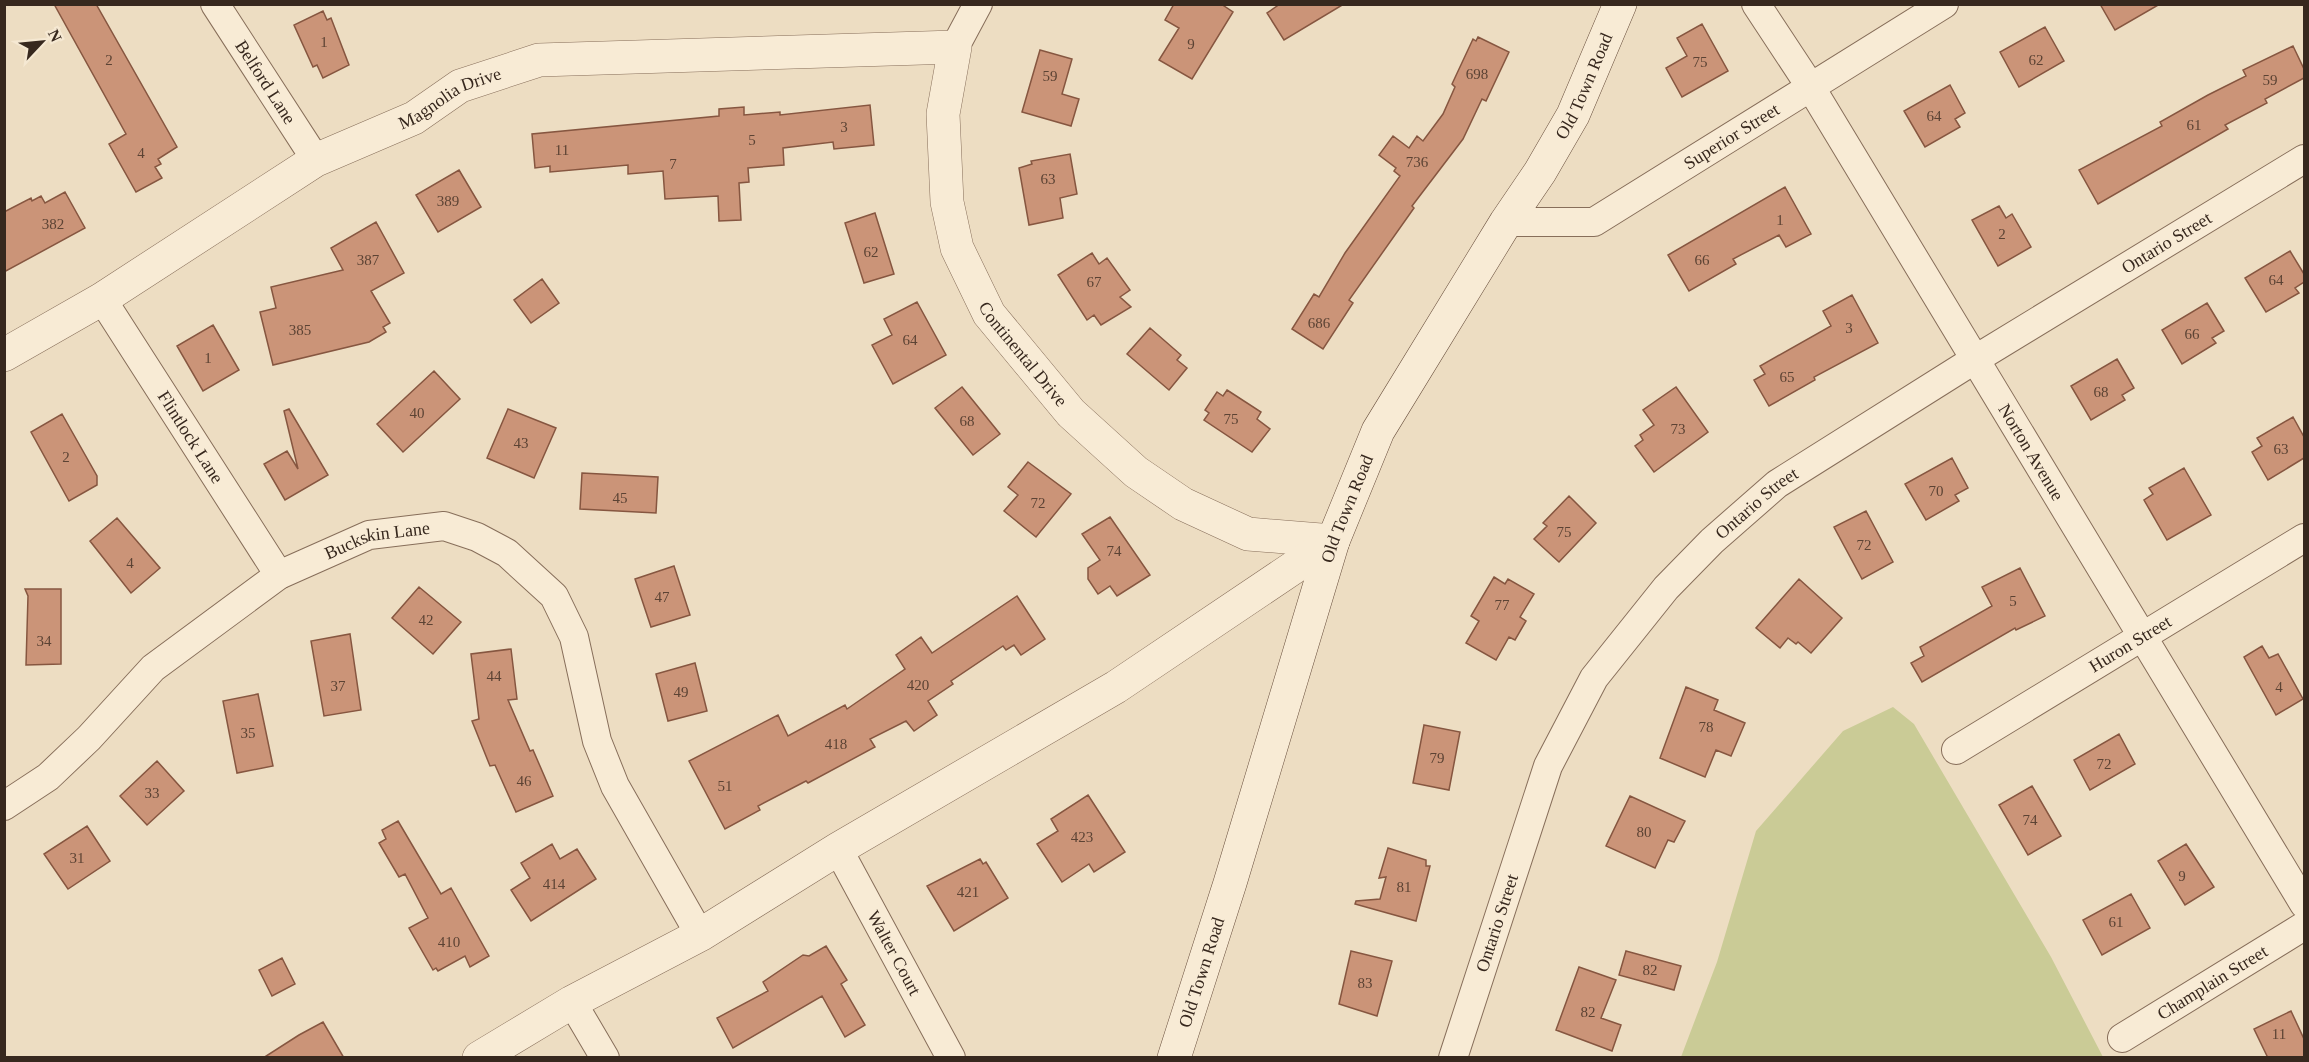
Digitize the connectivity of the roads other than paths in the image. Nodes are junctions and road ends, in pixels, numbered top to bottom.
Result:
1 (215, 4) edge
2 (978, 4) edge
3 (1620, 4) edge
4 (1756, 4) edge
5 (1944, 4) edge
6 (955, 47) junction
7 (1810, 86) junction
8 (2304, 159) edge
9 (316, 160) junction
10 (1506, 222) junction
11 (102, 299) junction
12 (4, 355) edge
13 (1974, 360) junction
14 (2304, 538) edge
15 (1333, 541) junction
16 (279, 575) junction
17 (2143, 635) junction
18 (1956, 750) dead end
19 (4, 806) edge
20 (838, 849) junction
21 (2304, 904) edge
22 (2304, 926) edge
23 (700, 935) junction
24 (572, 1002) junction
25 (2122, 1038) dead end
26 (479, 1058) edge
27 (605, 1058) edge
28 (951, 1058) edge
29 (1174, 1058) edge
30 (1453, 1058) edge

1 - 9 street, Belford Lane
2 - 6 street, Continental Drive
3 - 10 street, Old Town Road
4 - 7 street, Norton Avenue
5 - 7 street, Superior Street
6 - 9 street, Magnolia Drive
6 - 15 street, Continental Drive
7 - 10 street, Superior Street
7 - 13 street, Norton Avenue
8 - 13 street, Ontario Street
9 - 11 street, Magnolia Drive
10 - 15 street, Old Town Road
11 - 12 street, Magnolia Drive
11 - 16 street, Flintlock Lane
13 - 17 street, Norton Avenue
13 - 30 street, Ontario Street
14 - 17 street, Huron Street
15 - 20 street
15 - 29 street, Old Town Road
16 - 19 street, Buckskin Lane
16 - 23 street, Buckskin Lane
17 - 18 street, Huron Street
17 - 21 street, Norton Avenue
20 - 23 street
20 - 28 street, Walter Court
22 - 25 street, Champlain Street
23 - 24 street
24 - 26 street
24 - 27 street

